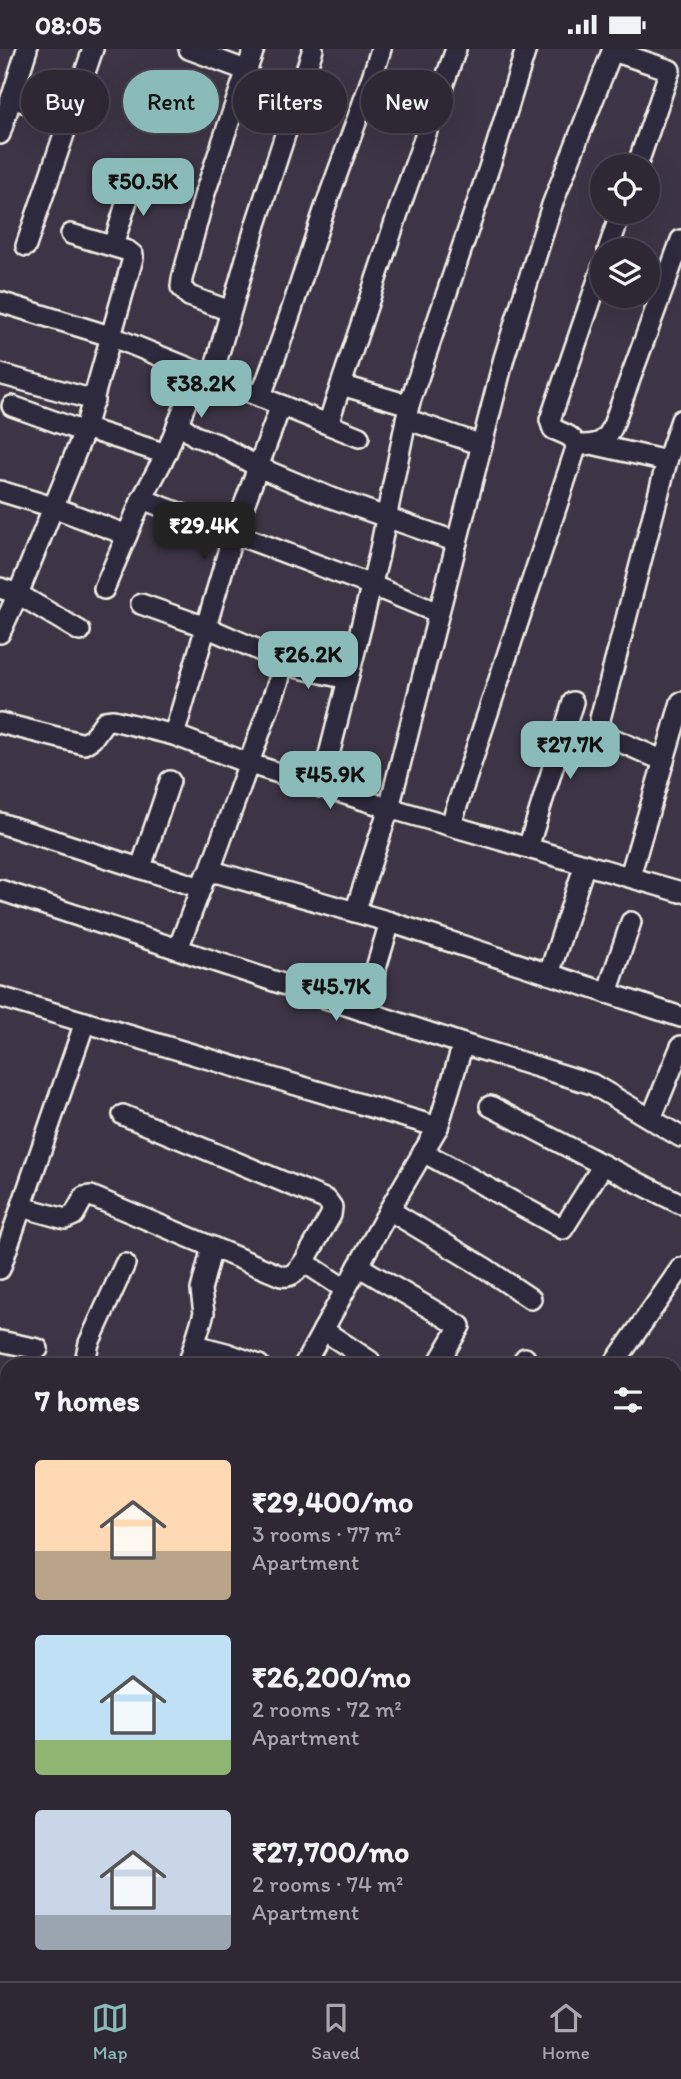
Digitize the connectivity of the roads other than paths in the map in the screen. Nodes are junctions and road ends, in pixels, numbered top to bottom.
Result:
1 (27, 49) edge
2 (93, 49) edge
3 (189, 49) edge
4 (254, 49) edge
5 (313, 49) edge
6 (381, 49) edge
7 (456, 49) edge
8 (526, 49) edge
9 (613, 50) edge
10 (86, 70) edge
11 (244, 70) edge
12 (247, 70) edge
13 (676, 71) edge
14 (11, 97) junction
15 (21, 100) edge
16 (233, 112) edge
17 (65, 133) edge
18 (0, 134) edge
19 (642, 154) edge
20 (134, 178) dead end
21 (71, 234) dead end
22 (681, 240) edge
23 (26, 246) dead end
24 (113, 246) junction
25 (0, 302) edge
26 (590, 303) edge
27 (230, 311) junction
28 (113, 337) junction
29 (0, 374) edge
30 (205, 375) junction
31 (341, 385) junction
32 (260, 397) junction
33 (94, 400) junction
34 (281, 405) junction
35 (12, 406) dead end
36 (408, 412) junction
37 (681, 420) edge
38 (178, 423) junction
39 (328, 424) junction
40 (84, 430) junction
41 (359, 437) dead end
42 (482, 445) junction
43 (587, 445) junction
44 (166, 454) junction
45 (667, 461) junction
46 (258, 467) junction
47 (0, 491) edge
48 (142, 499) junction
49 (53, 507) junction
50 (386, 517) junction
51 (127, 535) junction
52 (233, 535) junction
53 (457, 542) junction
54 (371, 585) junction
55 (104, 589) dead end
56 (9, 591) edge
57 (141, 604) dead end
58 (438, 613) junction
59 (206, 628) junction
60 (80, 631) dead end
61 (0, 633) edge
62 (277, 663) junction
63 (348, 679) junction
64 (573, 702) dead end
65 (681, 702) edge
66 (0, 723) edge
67 (174, 735) junction
68 (664, 761) junction
69 (250, 764) junction
70 (170, 781) dead end
71 (321, 787) junction
72 (389, 808) junction
73 (0, 823) edge
74 (452, 824) junction
75 (528, 848) junction
76 (585, 864) junction
77 (141, 867) junction
78 (630, 876) junction
79 (205, 881) junction
80 (0, 890) edge
81 (681, 892) edge
82 (355, 912) junction
83 (390, 922) junction
84 (631, 922) dead end
85 (178, 949) junction
86 (549, 974) junction
87 (607, 993) junction
88 (0, 997) edge
89 (363, 1011) junction
90 (681, 1017) edge
91 (85, 1023) junction
92 (463, 1044) junction
93 (681, 1047) edge
94 (490, 1106) dead end
95 (123, 1115) dead end
96 (651, 1119) junction
97 (438, 1127) junction
98 (681, 1137) edge
99 (423, 1152) junction
100 (603, 1165) junction
101 (681, 1204) edge
102 (22, 1207) junction
103 (388, 1210) junction
104 (212, 1247) junction
105 (304, 1262) junction
106 (125, 1264) dead end
107 (358, 1266) junction
108 (681, 1268) edge
109 (0, 1269) edge
110 (345, 1289) junction
111 (531, 1299) dead end
112 (323, 1330) junction
113 (0, 1341) edge
114 (195, 1345) junction
115 (38, 1349) dead end
116 (86, 1358) edge
117 (190, 1358) edge
118 (240, 1358) edge
119 (308, 1358) edge
120 (365, 1358) edge
121 (441, 1358) edge
122 (618, 1358) edge

1 - 14 street
2 - 10 street
3 - 11 street
4 - 12 street
5 - 27 street
6 - 32 street
7 - 31 street
8 - 36 street
9 - 13 street
9 - 42 street
13 - 19 street
14 - 15 street
14 - 18 street
16 - 27 street
17 - 23 street
20 - 24 street
21 - 24 street
22 - 43 street
24 - 28 street
25 - 28 street
26 - 43 street
27 - 30 street
28 - 30 street
28 - 33 street
29 - 33 street
30 - 32 street
30 - 38 street
31 - 36 street
31 - 39 street
32 - 34 street
33 - 40 street
34 - 39 street
34 - 46 street
35 - 40 street
36 - 42 street
36 - 50 street
37 - 45 street
38 - 44 street
38 - 46 street
39 - 41 street
40 - 44 street
40 - 49 street
42 - 53 street
43 - 45 street
43 - 74 street
44 - 48 street
45 - 68 street
46 - 50 street
46 - 52 street
47 - 49 street
48 - 51 street
48 - 52 street
49 - 51 street
49 - 56 street
50 - 53 street
50 - 54 street
51 - 55 street
52 - 54 street
52 - 59 street
53 - 58 street
54 - 58 street
54 - 63 street
56 - 60 street
56 - 61 street
57 - 59 street
58 - 72 street
59 - 62 street
59 - 67 street
62 - 63 street
62 - 69 street
63 - 71 street
64 - 75 street
65 - 68 street
66 - 67 street
67 - 69 street
68 - 78 street
69 - 71 street
69 - 79 street
70 - 77 street
71 - 72 street
72 - 74 street
72 - 82 street
73 - 77 street
74 - 75 street
75 - 76 street
76 - 78 street
76 - 86 street
77 - 79 street
78 - 81 street
79 - 82 street
79 - 85 street
80 - 85 street
82 - 83 street
83 - 86 street
83 - 89 street
84 - 87 street
85 - 89 street
86 - 87 street
87 - 90 street
88 - 91 street
89 - 92 street
91 - 97 street
91 - 102 street
92 - 96 street
92 - 97 street
93 - 96 street
94 - 100 street
95 - 105 street
96 - 98 street
97 - 99 street
99 - 100 street
99 - 103 street
100 - 101 street
102 - 104 street
102 - 109 street
103 - 107 street
103 - 111 street
104 - 105 street
104 - 114 street
105 - 110 street
106 - 116 street
107 - 110 street
107 - 121 street
108 - 122 street
110 - 112 street
112 - 119 street
112 - 120 street
113 - 115 street
114 - 117 street
114 - 118 street

